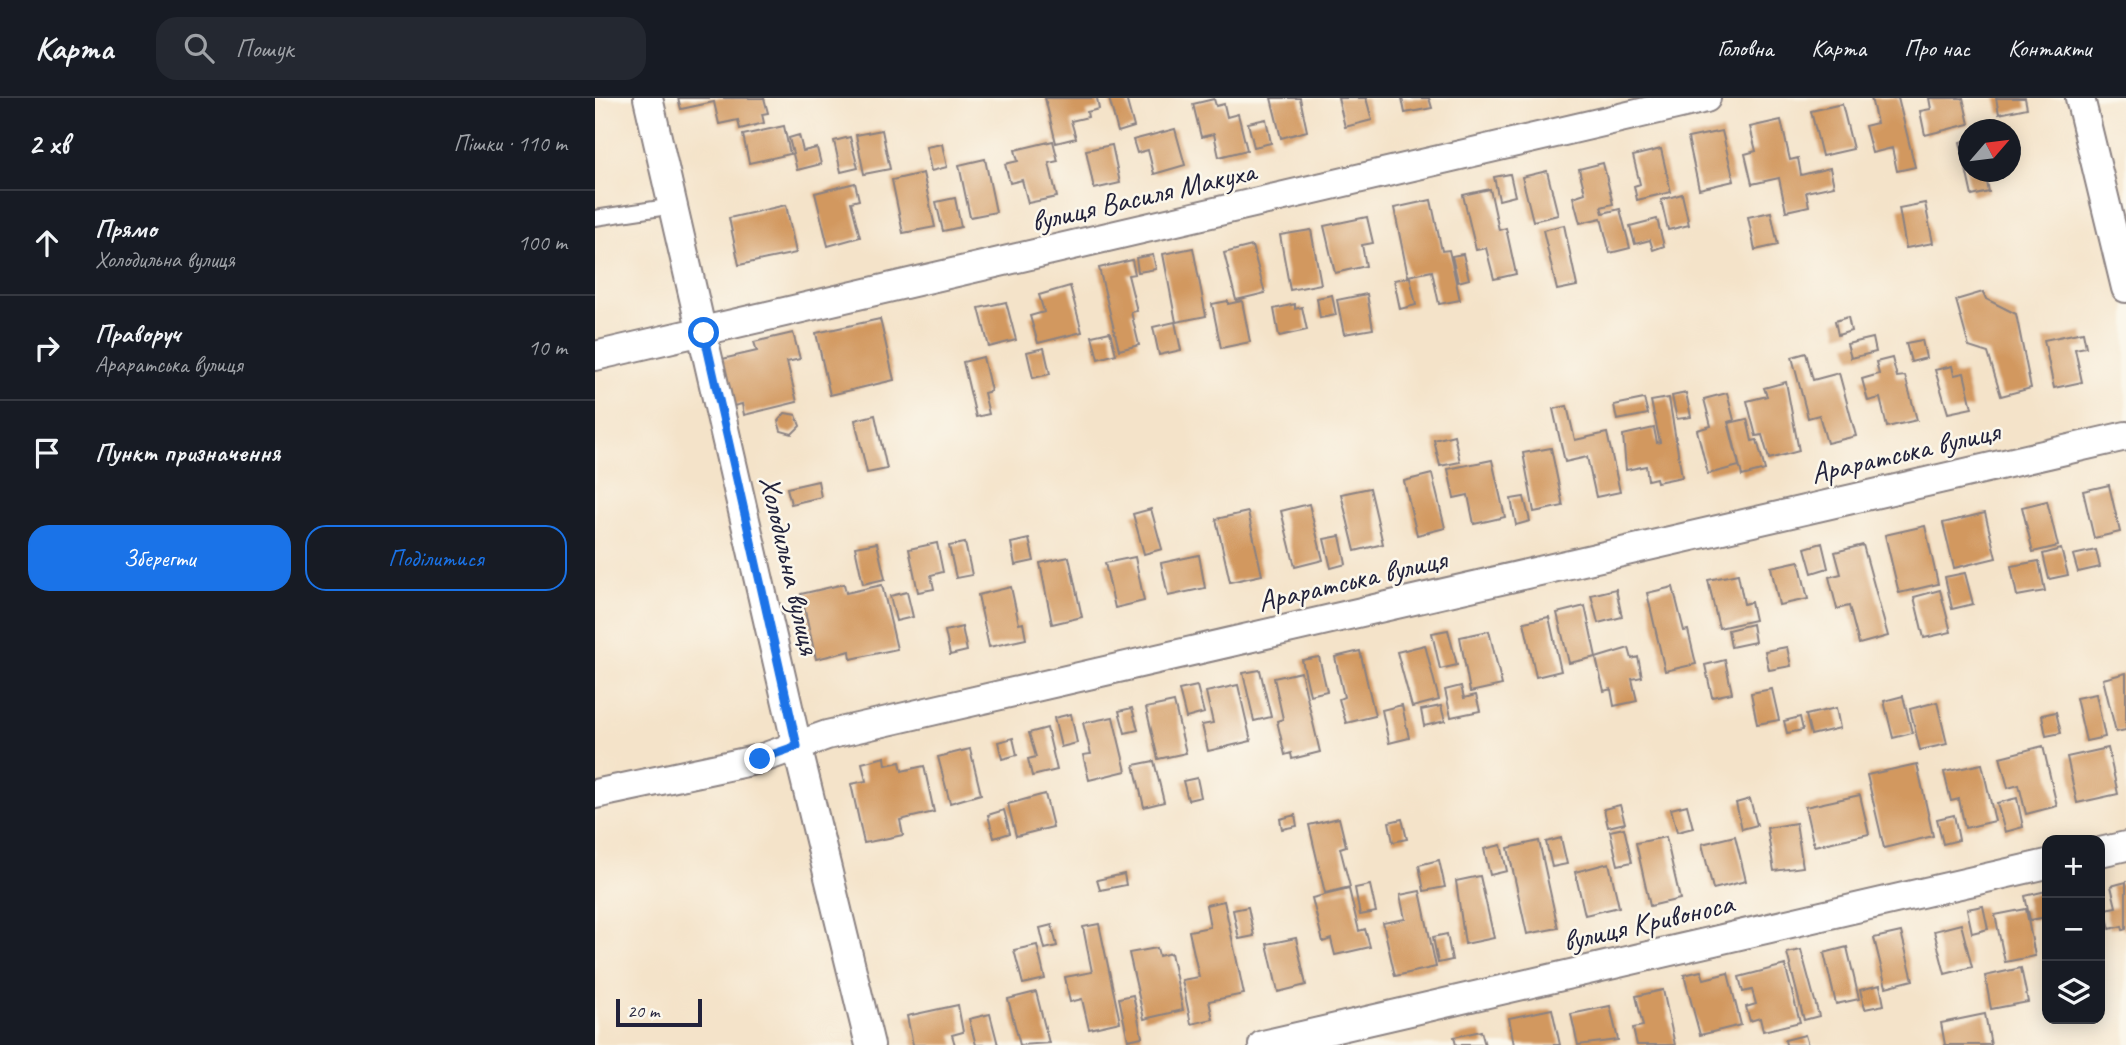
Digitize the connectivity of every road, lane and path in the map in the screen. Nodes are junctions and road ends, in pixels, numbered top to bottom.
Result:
1 (648, 98) edge
2 (1706, 98) edge
3 (2080, 98) edge
4 (674, 206) junction
5 (595, 218) edge
6 (2126, 288) edge
7 (704, 333) junction
8 (595, 356) edge
9 (2126, 436) edge
10 (797, 746) junction
11 (595, 794) edge
12 (2126, 846) edge
13 (2105, 851) edge
14 (2042, 865) edge
15 (870, 1045) edge
16 (1263, 1045) edge

1 - 4 street, Холодильна вулиця
2 - 7 street, вулиця Василя Макуха
3 - 6 street
4 - 5 lane
4 - 7 street, Холодильна вулиця
7 - 8 street, вулиця Василя Макуха
7 - 10 street, Холодильна вулиця
9 - 10 street, Араратська вулиця
10 - 11 street, Араратська вулиця
10 - 15 street, Холодильна вулиця
12 - 13 street
14 - 16 street, вулиця Кривоноса

